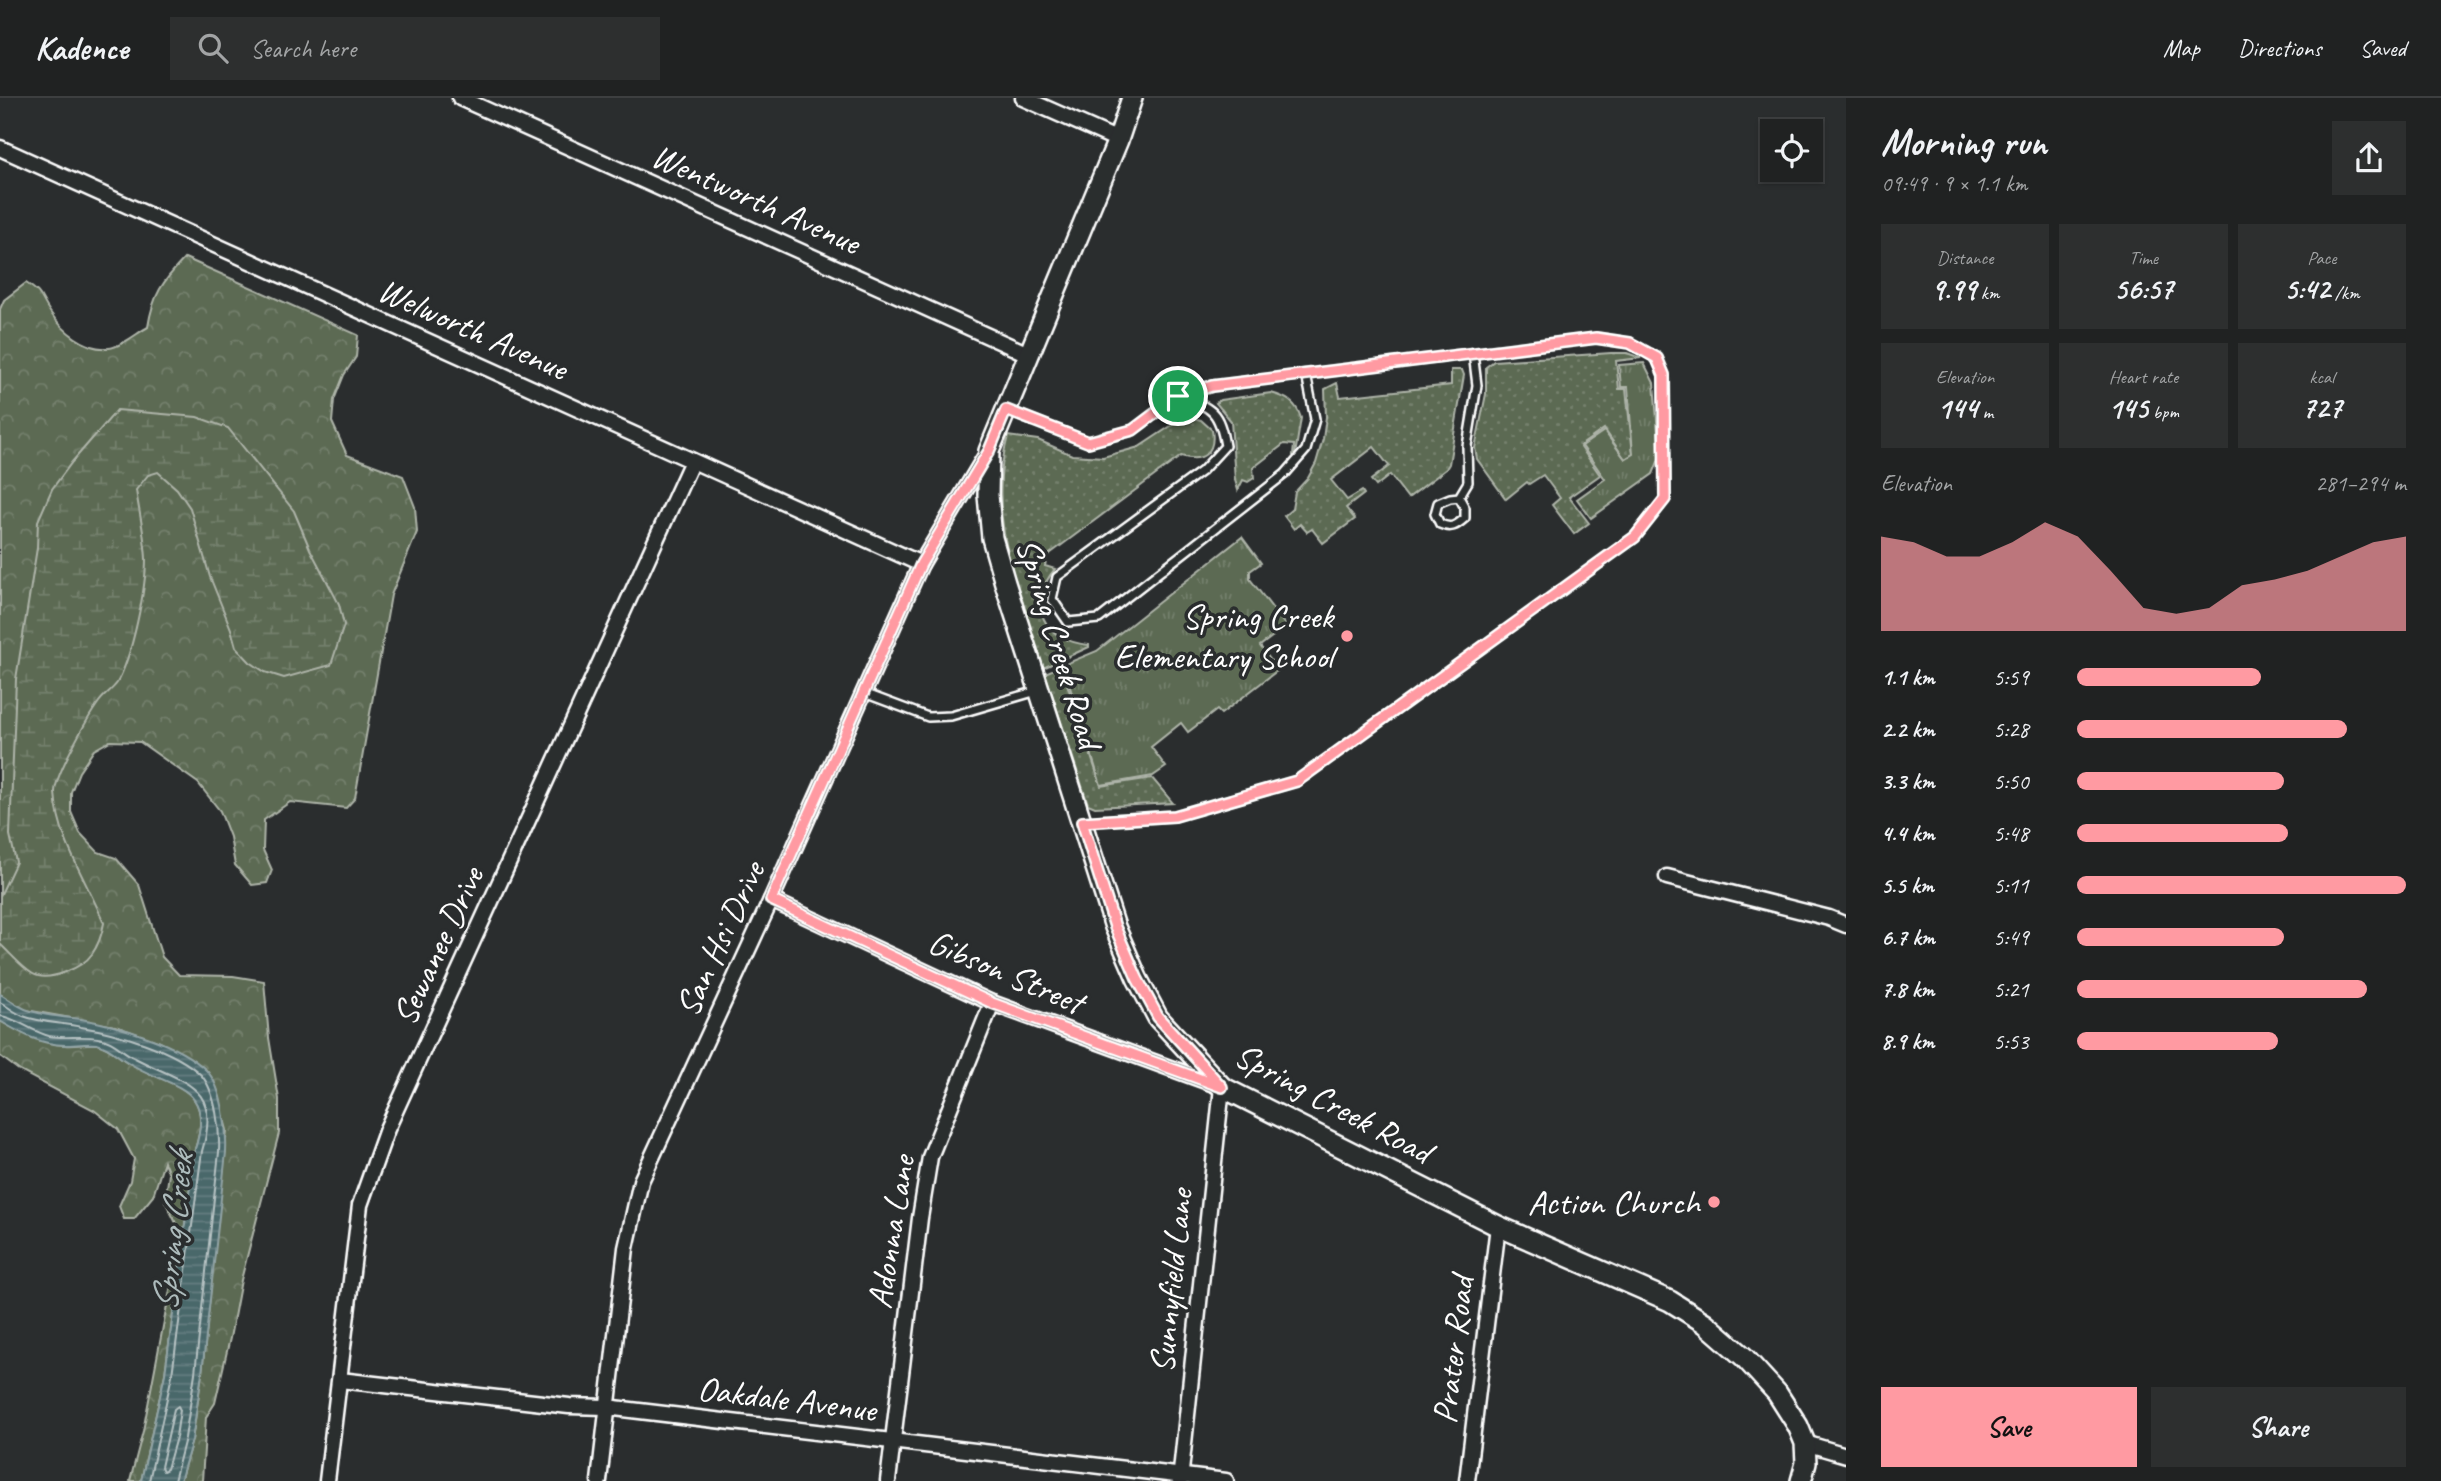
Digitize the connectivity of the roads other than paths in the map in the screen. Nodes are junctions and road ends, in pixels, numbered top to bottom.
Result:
1 (460, 98) edge
2 (1023, 98) edge
3 (1132, 98) edge
4 (1118, 140) junction
5 (0, 148) edge
6 (1474, 353) junction
7 (1028, 354) junction
8 (1306, 374) junction
9 (1178, 396) junction
10 (1006, 410) junction
11 (989, 451) junction
12 (692, 461) junction
13 (1459, 497) junction
14 (921, 564) junction
15 (1039, 690) junction
16 (863, 693) junction
17 (1082, 822) junction
18 (1667, 877) dead end
19 (771, 900) junction
20 (1846, 925) edge
21 (992, 1003) junction
22 (1222, 1087) junction
23 (1499, 1226) junction
24 (340, 1380) junction
25 (606, 1408) junction
26 (892, 1441) junction
27 (1805, 1443) junction
28 (1846, 1455) edge
29 (1180, 1478) edge
30 (327, 1481) edge
31 (598, 1481) edge
32 (888, 1481) edge
33 (1226, 1481) edge
34 (1467, 1481) edge
35 (1801, 1481) edge

1 - 7 street, Wentworth Avenue
2 - 4 street
3 - 4 street, Spring Creek Road
4 - 7 street, Spring Creek Road
5 - 12 street, Welworth Avenue
6 - 8 lane
6 - 13 lane
6 - 17 lane
7 - 10 street, Spring Creek Road
8 - 9 lane
8 - 9 lane
9 - 10 lane
10 - 11 street, Spring Creek Road
11 - 14 street, San Hsi Drive
11 - 15 street, Spring Creek Road
12 - 14 street, Welworth Avenue
12 - 24 street, Sewanee Drive
13 - 13 lane
14 - 16 street, San Hsi Drive
15 - 16 lane
15 - 17 street, Spring Creek Road
16 - 19 street, San Hsi Drive
17 - 22 street, Spring Creek Road
18 - 20 street
19 - 21 street, Gibson Street
19 - 25 street, San Hsi Drive
21 - 22 street, Gibson Street
21 - 26 street, Adonna Lane
22 - 23 street, Spring Creek Road
22 - 29 street, Sunnyfield Lane
23 - 27 street, Spring Creek Road
23 - 34 street, Prater Road
24 - 25 street, Oakdale Avenue
24 - 30 street, Sewanee Drive
25 - 26 street, Oakdale Avenue
25 - 31 street, San Hsi Drive
26 - 29 street, Oakdale Avenue
26 - 32 street, Adonna Lane
27 - 28 street
27 - 35 street
29 - 33 street, Oakdale Avenue

